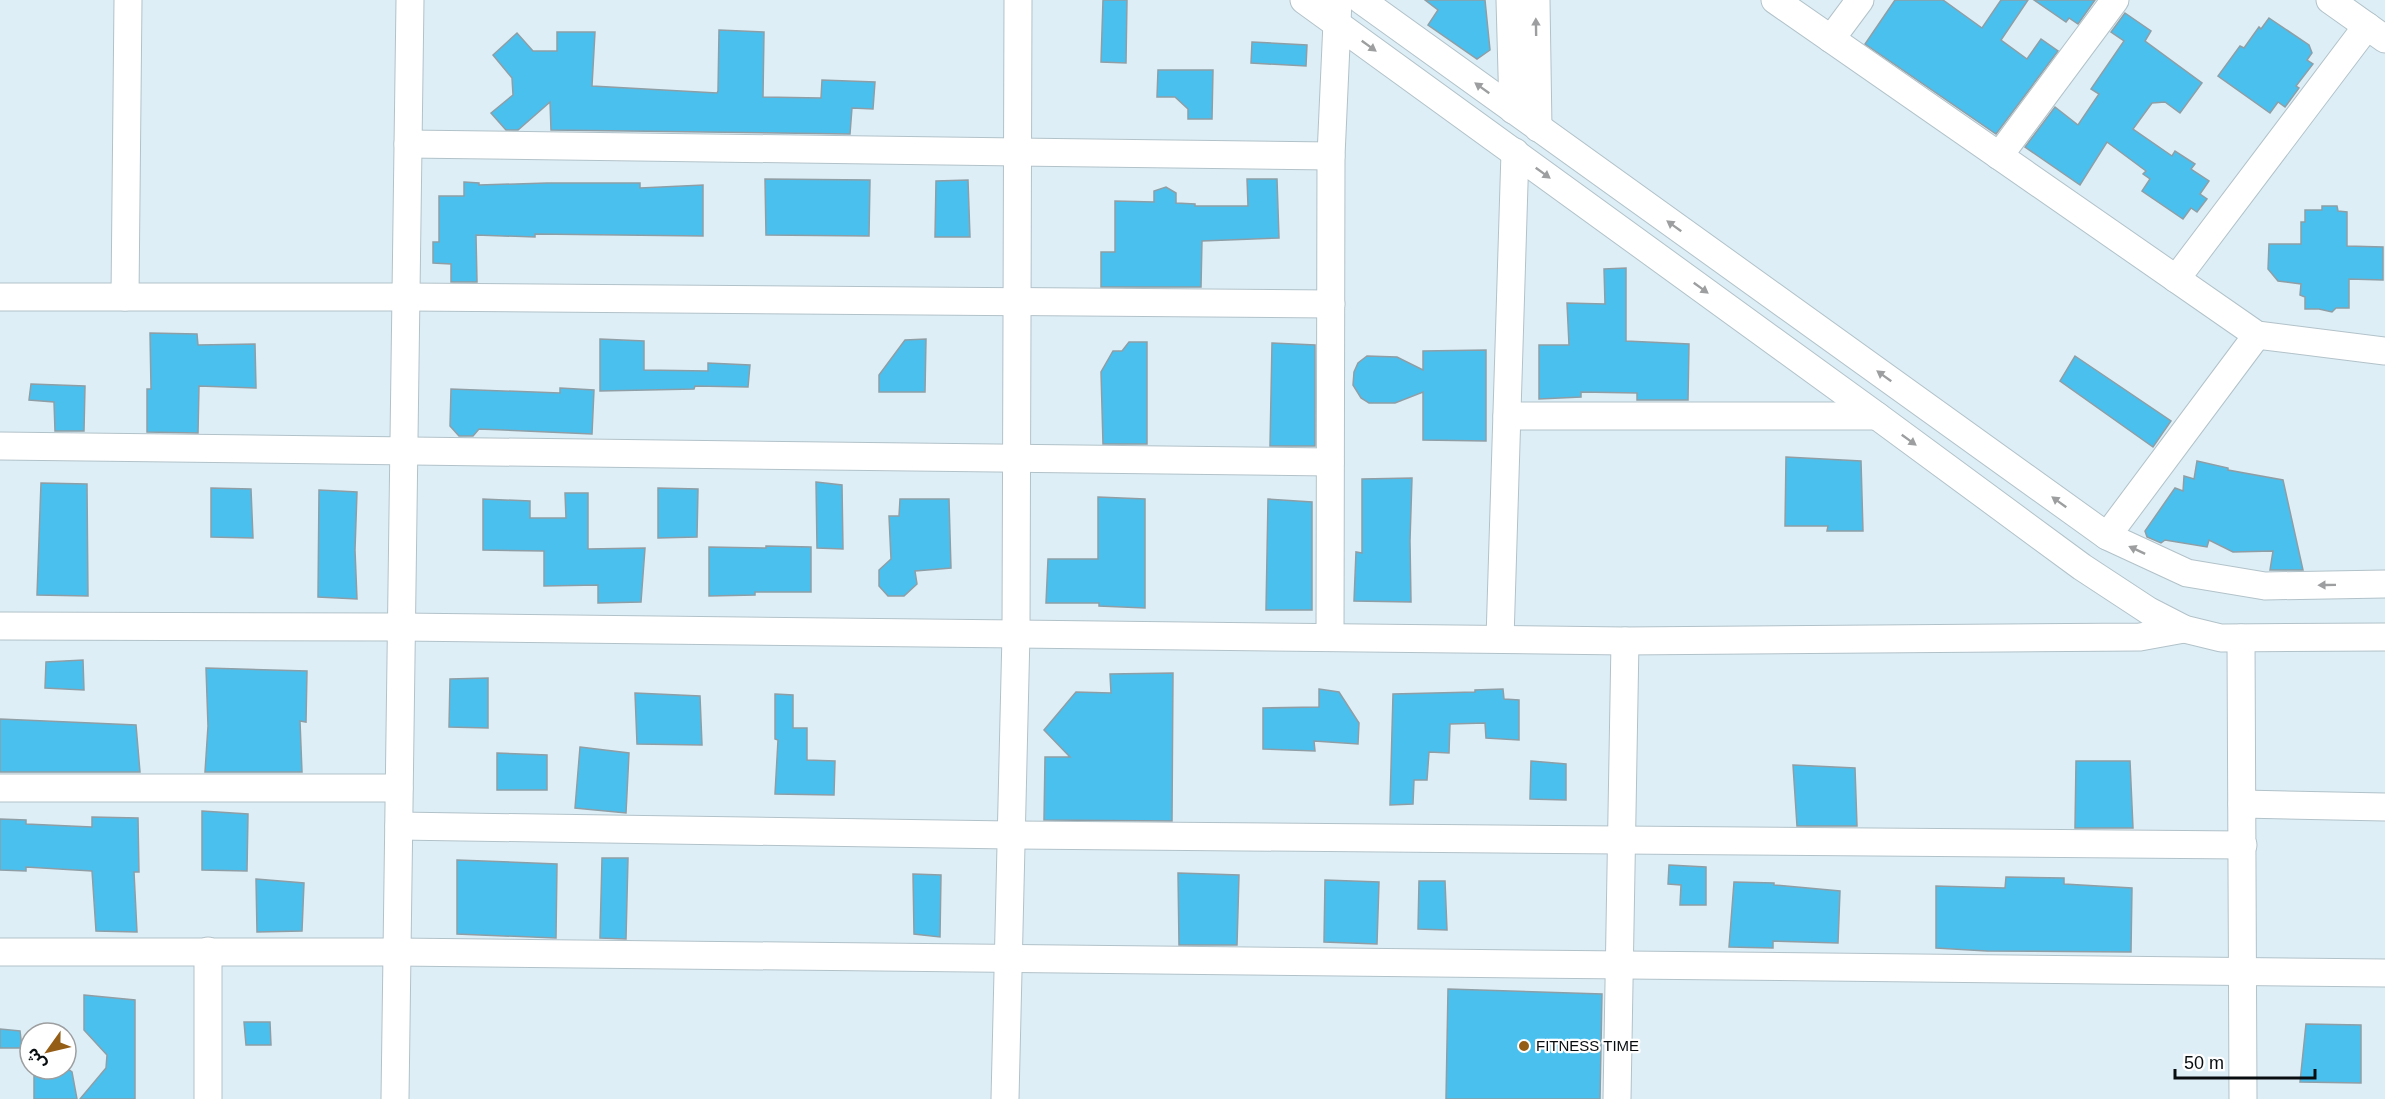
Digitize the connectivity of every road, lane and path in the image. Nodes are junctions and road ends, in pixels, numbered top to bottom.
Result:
1 (128, 0) edge
2 (410, 0) edge
3 (1018, 0) edge
4 (1304, 0) edge
5 (1361, 0) edge
6 (1510, 0) edge
7 (1536, 0) edge
8 (1775, 0) edge
9 (1860, 0) edge
10 (2115, 0) edge
11 (2330, 0) edge
12 (1337, 11) edge
13 (2376, 33) edge
14 (1831, 39) junction
15 (1513, 110) junction
16 (1538, 128) junction
17 (408, 144) junction
18 (1515, 152) junction
19 (1017, 153) junction
20 (1331, 156) junction
21 (1999, 156) junction
22 (2175, 279) junction
23 (0, 297) edge
24 (125, 297) junction
25 (406, 297) junction
26 (1017, 301) junction
27 (1331, 304) junction
28 (2257, 335) junction
29 (2385, 351) edge
30 (1507, 416) junction
31 (1877, 416) junction
32 (0, 446) edge
33 (404, 451) junction
34 (1016, 459) junction
35 (1330, 462) junction
36 (2107, 536) junction
37 (2385, 584) edge
38 (0, 627) edge
39 (401, 627) junction
40 (2184, 629) junction
41 (1016, 634) junction
42 (1330, 637) junction
43 (2385, 637) edge
44 (2241, 638) junction
45 (1500, 639) junction
46 (1625, 640) junction
47 (0, 788) edge
48 (399, 788) junction
49 (2242, 804) junction
50 (2385, 807) edge
51 (399, 826) junction
52 (1010, 835) junction
53 (1622, 838) junction
54 (2242, 846) junction
55 (208, 951) junction
56 (0, 952) edge
57 (397, 952) junction
58 (1007, 958) junction
59 (1620, 965) junction
60 (2243, 972) junction
61 (2385, 973) edge
62 (208, 1099) edge
63 (395, 1099) edge
64 (1005, 1099) edge
65 (1617, 1099) edge
66 (2243, 1099) edge

1 - 24 street
2 - 17 street
3 - 19 street
4 - 12 street
15 -> 5 street
6 - 15 street
16 -> 7 street
8 - 14 street
9 - 14 street
10 - 21 street
11 - 13 street
12 -> 18 street
12 - 20 street
13 - 22 street
14 - 21 street
15 - 16 street
36 -> 16 street
17 - 19 street
17 - 25 street
18 - 30 street
18 -> 31 street
19 - 20 street
19 - 26 street
20 - 27 street
21 - 22 street
22 - 28 street
23 - 24 street
24 - 25 street
25 - 26 street
25 - 33 street
26 - 27 street
26 - 34 street
27 - 35 street
28 - 29 street
28 - 36 street
30 - 31 street
30 - 45 street
31 -> 40 street
32 - 33 street
33 - 34 street
33 - 39 street
34 - 35 street
34 - 41 street
35 - 42 street
37 -> 36 street
38 - 39 street
39 - 41 street
39 - 48 street
40 - 44 street
40 - 46 street
41 - 42 street
41 - 52 street
42 - 45 street
43 - 44 street
44 - 49 street
45 - 46 street
46 - 53 street
47 - 48 street
48 - 51 street
49 - 50 street
49 - 54 street
51 - 52 street
51 - 57 street
52 - 53 street
52 - 58 street
53 - 54 street
53 - 59 street
54 - 60 street
55 - 56 street
55 - 57 street
55 - 62 street
57 - 58 street
57 - 63 street
58 - 59 street
58 - 64 street
59 - 60 street
59 - 65 street
60 - 61 street
60 - 66 street

